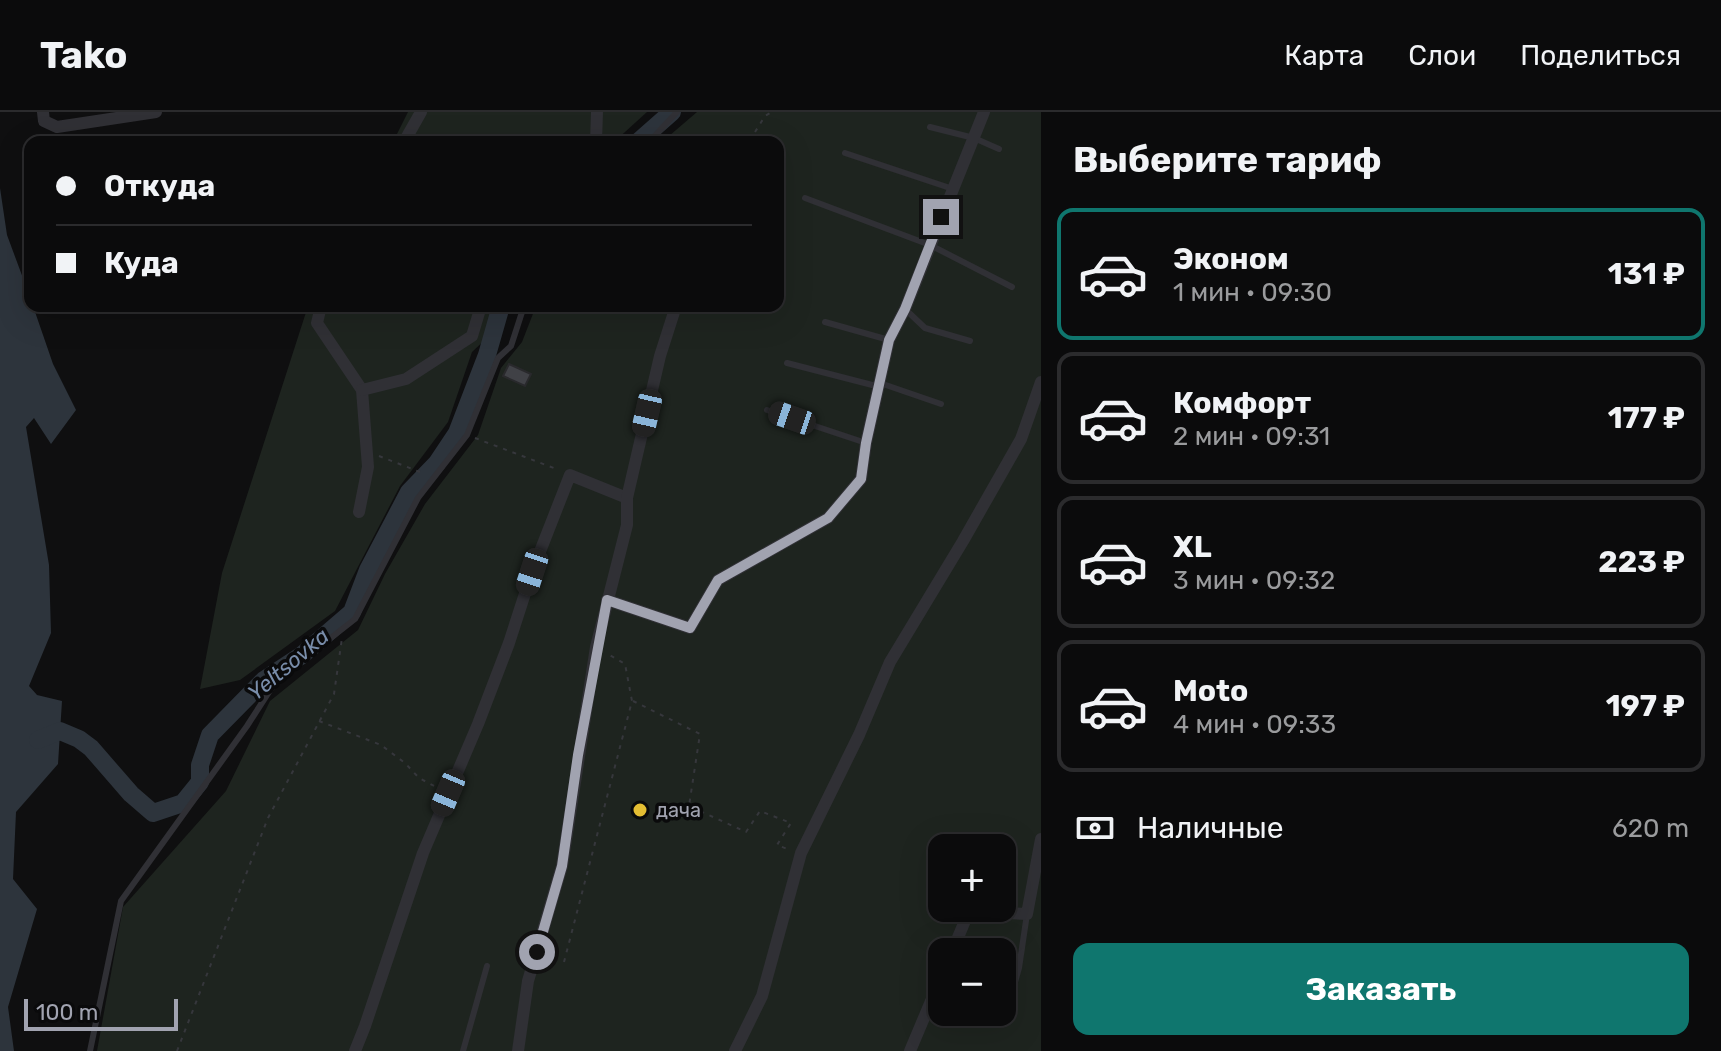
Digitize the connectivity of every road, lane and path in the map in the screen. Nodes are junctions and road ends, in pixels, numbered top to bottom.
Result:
1 (43, 112) edge
2 (156, 112) edge
3 (421, 112) edge
4 (597, 112) edge
5 (677, 112) edge
6 (772, 112) edge
7 (984, 112) edge
8 (930, 127) dead end
9 (407, 136) edge
10 (596, 136) edge
11 (655, 136) edge
12 (752, 136) edge
13 (974, 138) junction
14 (999, 149) dead end
15 (845, 153) dead end
16 (953, 189) junction
17 (805, 198) dead end
18 (930, 245) junction
19 (1012, 287) dead end
20 (905, 309) junction
21 (320, 312) edge
22 (479, 312) edge
23 (522, 312) edge
24 (674, 312) edge
25 (825, 322) dead end
26 (889, 340) junction
27 (970, 341) dead end
28 (787, 363) dead end
29 (1041, 382) edge
30 (880, 385) junction
31 (362, 390) junction
32 (941, 404) dead end
33 (767, 410) dead end
34 (467, 435) junction
35 (866, 443) junction
36 (367, 451) junction
37 (570, 475) junction
38 (433, 477) junction
39 (627, 498) junction
40 (359, 512) dead end
41 (607, 600) junction
42 (344, 628) junction
43 (596, 647) junction
44 (632, 701) junction
45 (319, 721) junction
46 (448, 793) junction
47 (1041, 839) edge
48 (801, 853) junction
49 (1027, 914) junction
50 (1041, 915) edge
51 (958, 938) edge
52 (564, 962) dead end
53 (487, 966) dead end
54 (1016, 978) edge
55 (928, 1008) edge
56 (90, 1051) edge
57 (177, 1051) edge
58 (355, 1051) edge
59 (463, 1051) edge
60 (518, 1051) edge
61 (735, 1051) edge
62 (910, 1051) edge

1 - 2 street
3 - 9 street
4 - 10 street
5 - 11 lane
6 - 12 path
7 - 13 street
8 - 13 lane
13 - 14 lane
13 - 16 street
15 - 16 lane
16 - 18 street
17 - 18 lane
18 - 19 lane
18 - 20 street
20 - 26 street
20 - 27 lane
21 - 31 street
22 - 31 street
23 - 34 lane
24 - 39 street
25 - 26 lane
26 - 30 street
28 - 30 lane
29 - 48 street
30 - 32 lane
30 - 35 street
31 - 36 street
33 - 35 lane
34 - 37 path
34 - 38 lane
35 - 41 street
36 - 38 path
36 - 40 street
37 - 39 street
37 - 46 street
38 - 42 lane
39 - 41 street
41 - 43 street
42 - 45 path
42 - 56 lane
43 - 44 path
43 - 60 street
44 - 48 path
44 - 52 path
45 - 46 path
45 - 57 path
46 - 58 street
47 - 49 street
48 - 61 street
49 - 50 street
49 - 51 street
49 - 54 lane
53 - 59 lane
55 - 62 street

